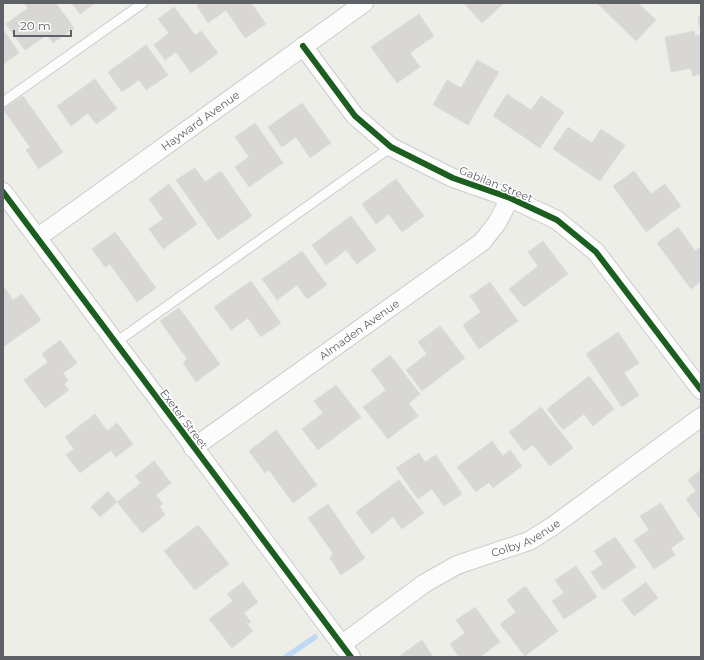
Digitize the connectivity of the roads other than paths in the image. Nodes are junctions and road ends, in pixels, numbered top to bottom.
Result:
1 (143, 3) edge
2 (364, 3) edge
3 (303, 46) junction
4 (3, 102) edge
5 (391, 147) junction
6 (3, 192) edge
7 (510, 198) junction
8 (37, 238) junction
9 (115, 343) junction
10 (701, 390) edge
11 (701, 417) edge
12 (193, 448) junction
13 (346, 651) edge

1 - 4 lane
2 - 3 street, Hayward Avenue
3 - 5 street, Gabilan Street
3 - 8 street, Hayward Avenue
5 - 7 street, Gabilan Street
5 - 9 lane
6 - 8 street, Exeter Street
7 - 10 street, Gabilan Street
7 - 12 street, Almaden Avenue
8 - 9 street, Exeter Street
9 - 12 street, Exeter Street
11 - 13 street, Colby Avenue
12 - 13 street, Exeter Street

